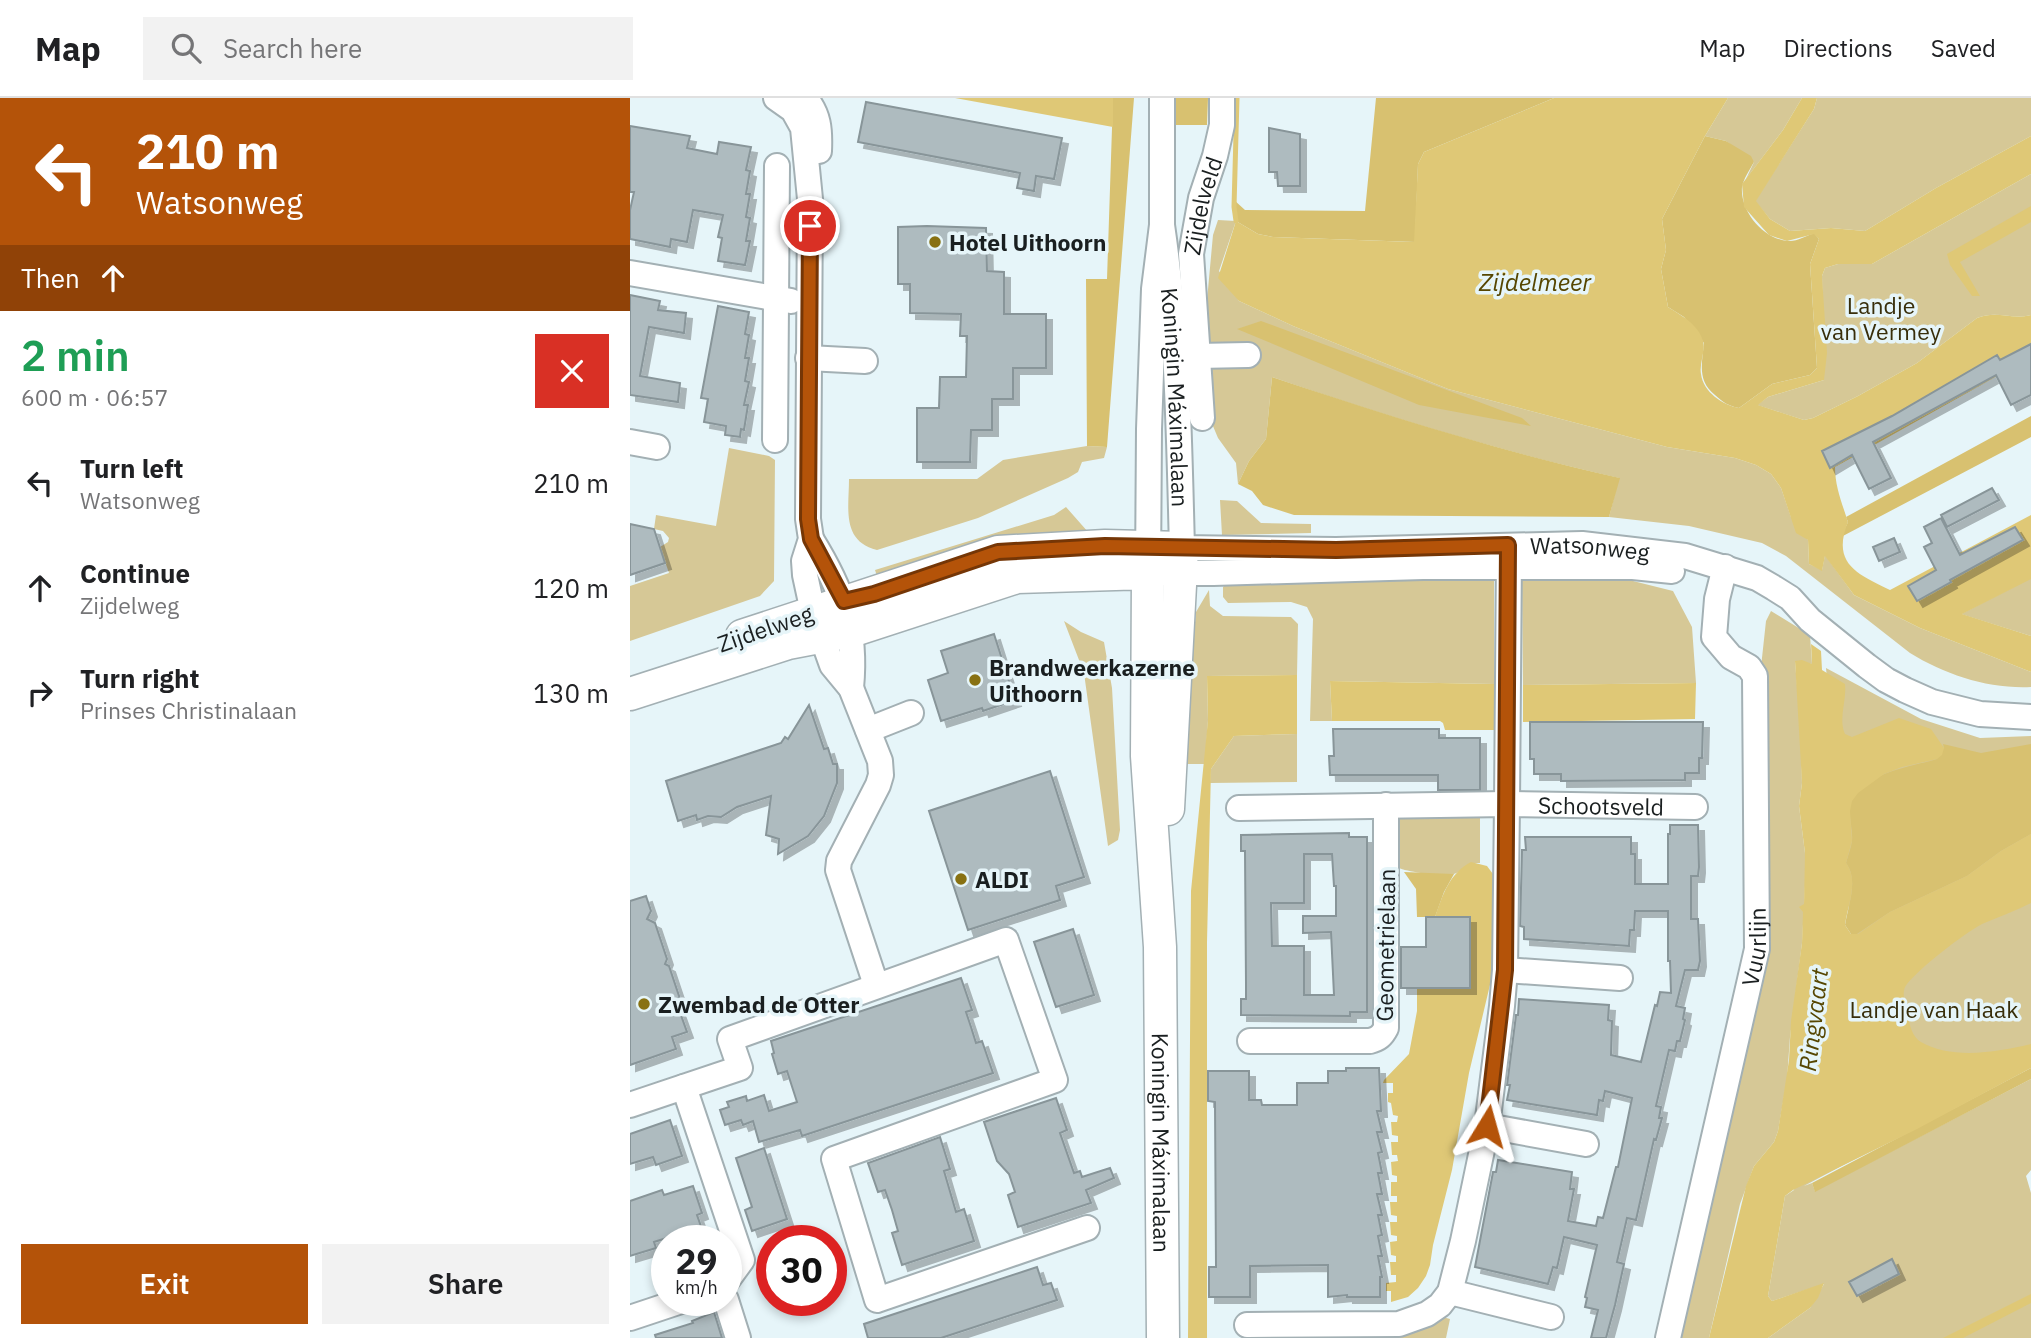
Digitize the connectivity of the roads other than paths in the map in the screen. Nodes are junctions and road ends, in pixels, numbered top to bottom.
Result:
1 (1162, 98) edge
2 (1222, 98) edge
3 (794, 101) edge
4 (777, 166) dead end
5 (1161, 225) junction
6 (630, 273) edge
7 (776, 299) junction
8 (809, 304) junction
9 (1248, 355) dead end
10 (1197, 356) junction
11 (808, 358) junction
12 (865, 361) dead end
13 (1202, 418) dead end
14 (775, 440) dead end
15 (630, 442) edge
16 (657, 447) dead end
17 (811, 539) junction
18 (1509, 557) junction
19 (1148, 560) junction
20 (1181, 561) junction
21 (1723, 574) junction
22 (847, 616) junction
23 (816, 624) junction
24 (630, 673) edge
25 (851, 688) junction
26 (630, 694) edge
27 (911, 713) dead end
28 (2031, 717) edge
29 (868, 730) junction
30 (1507, 804) junction
31 (1386, 806) junction
32 (1695, 807) dead end
33 (1239, 808) dead end
34 (1160, 947) junction
35 (1505, 970) junction
36 (1620, 978) dead end
37 (876, 985) junction
38 (1250, 1041) dead end
39 (684, 1087) junction
40 (630, 1105) edge
41 (1487, 1126) junction
42 (1586, 1144) dead end
43 (730, 1225) edge
44 (1087, 1228) dead end
45 (1450, 1292) junction
46 (651, 1311) edge
47 (731, 1316) edge
48 (1551, 1317) dead end
49 (630, 1318) edge
50 (1247, 1325) dead end
51 (1387, 1332) edge
52 (738, 1338) edge
53 (1164, 1338) edge
54 (1668, 1338) edge

1 - 5 street, Koningin Máximalaan
2 - 10 street, Zijdelveld
3 - 8 street
4 - 7 street
5 - 19 street, Koningin Máximalaan
5 - 20 street, Koningin Máximalaan
6 - 7 street
7 - 8 street
7 - 14 street
8 - 11 street
9 - 10 street
10 - 13 street, Zijdelveld
11 - 12 street
11 - 17 street
15 - 16 street
17 - 22 street
17 - 23 street
18 - 20 street, Watsonweg
18 - 21 street, Watsonweg
18 - 30 street
19 - 20 main road, Zijdelweg
19 - 22 main road, Zijdelweg
19 - 34 main road, Koningin Máximalaan
20 - 34 main road, Koningin Máximalaan
21 - 28 street, Watsonweg
21 - 54 street, Vuurlijn
22 - 23 main road, Zijdelweg
22 - 25 street
23 - 24 main road, Zijdelweg
23 - 25 street
23 - 26 main road, Zijdelweg
25 - 29 street
27 - 29 street
29 - 37 street
30 - 31 street
30 - 32 street, Schootsveld
30 - 35 street
31 - 33 street
31 - 38 street, Geometrielaan
34 - 53 main road, Koningin Máximalaan
35 - 36 street
35 - 41 street
37 - 39 street
37 - 44 street
39 - 40 street
39 - 43 street
41 - 42 street
41 - 45 street
45 - 48 street
45 - 51 street
46 - 49 street
47 - 52 street
50 - 51 street

